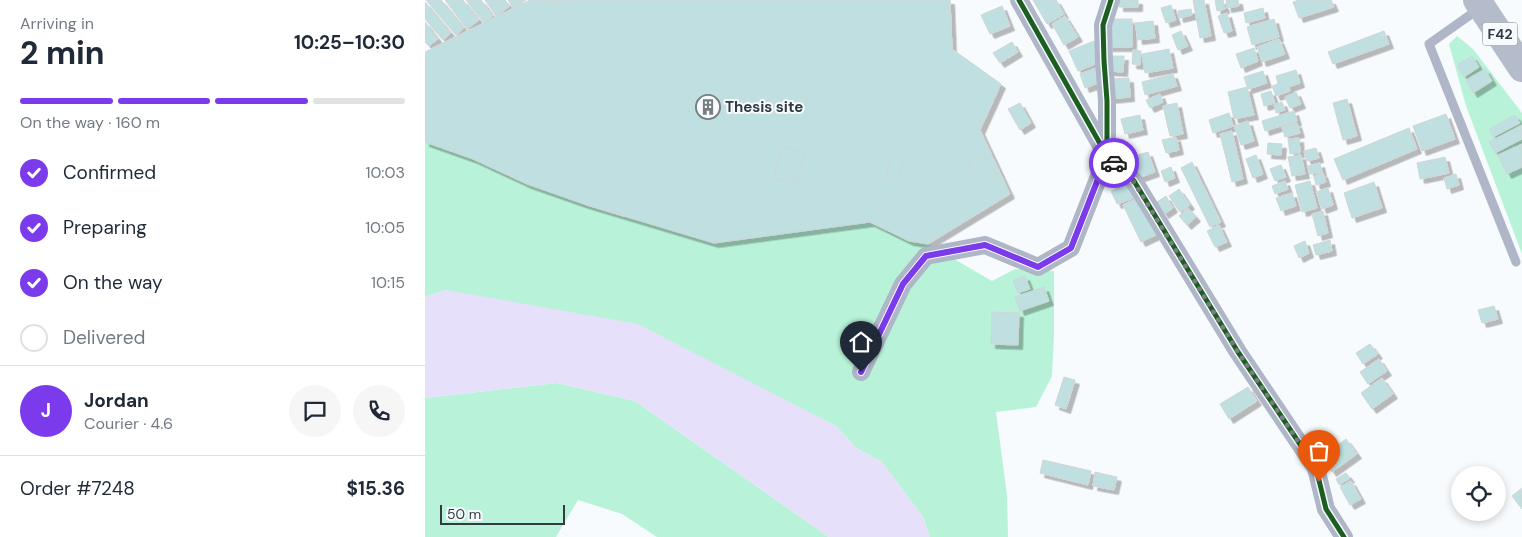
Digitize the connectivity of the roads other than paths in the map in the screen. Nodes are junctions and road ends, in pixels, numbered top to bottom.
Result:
1 (1019, 0) edge
2 (1111, 0) edge
3 (1480, 3) edge
4 (1522, 68) edge
5 (1107, 156) junction
6 (1516, 262) dead end
7 (861, 372) dead end
8 (1344, 537) edge

1 - 5 street
2 - 5 street
3 - 4 highway, F42
3 - 6 lane
5 - 7 street
5 - 8 street

